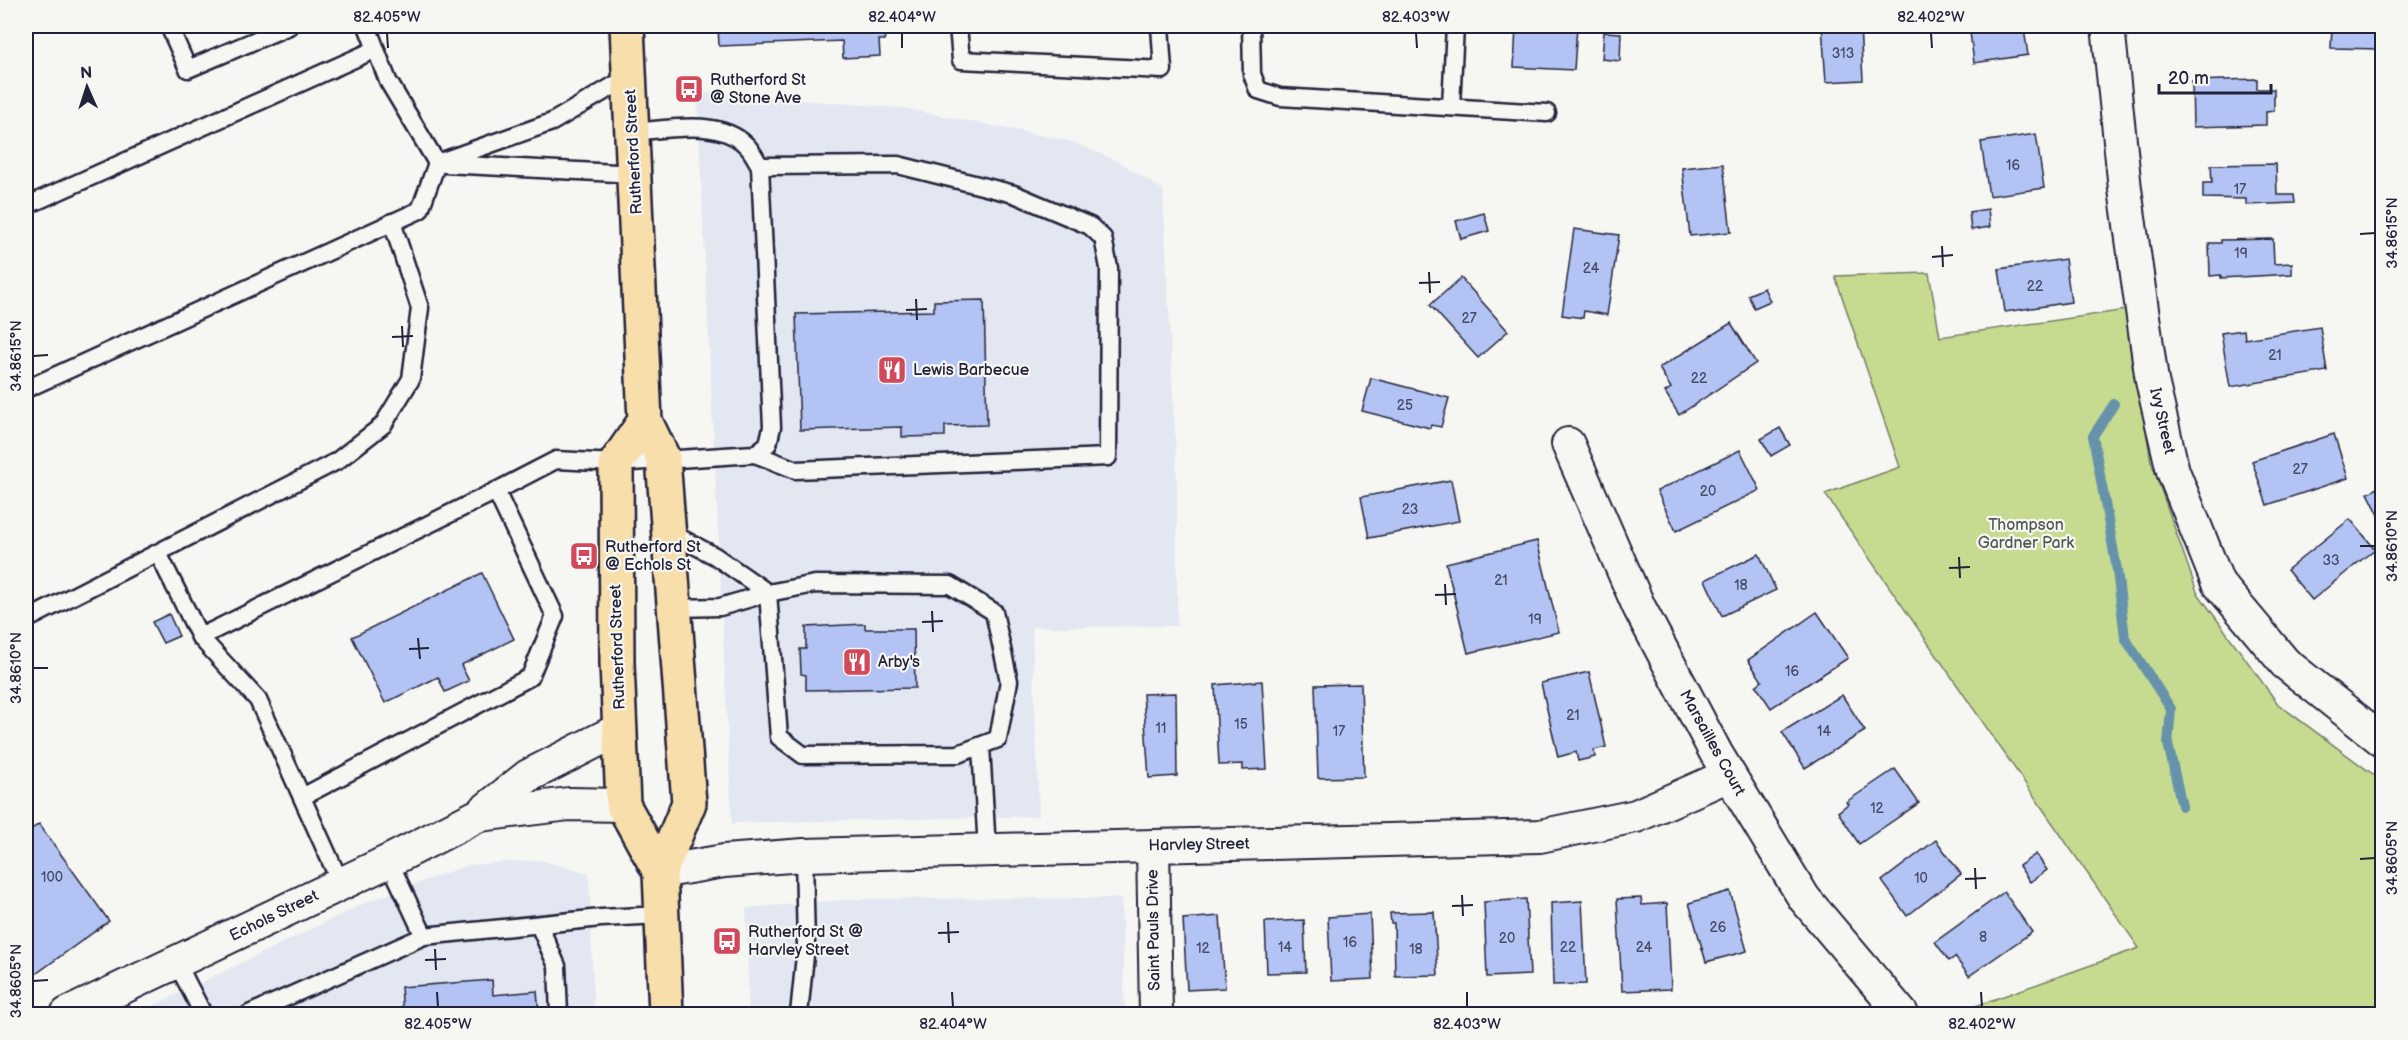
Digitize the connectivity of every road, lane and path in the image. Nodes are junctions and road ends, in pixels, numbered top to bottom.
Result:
1 (169, 26) edge
2 (289, 26) edge
3 (367, 26) edge
4 (627, 26) edge
5 (958, 26) edge
6 (1160, 26) edge
7 (1251, 26) edge
8 (1455, 26) edge
9 (2108, 26) edge
10 (374, 50) junction
11 (630, 76) junction
12 (1451, 106) junction
13 (1547, 112) dead end
14 (633, 132) junction
15 (437, 163) junction
16 (760, 166) junction
17 (636, 174) junction
18 (26, 206) edge
19 (392, 222) junction
20 (26, 388) edge
21 (645, 422) junction
22 (1568, 444) dead end
23 (755, 454) junction
24 (663, 458) junction
25 (616, 463) junction
26 (496, 491) junction
27 (671, 533) junction
28 (158, 553) junction
29 (768, 593) junction
30 (676, 608) junction
31 (26, 620) edge
32 (200, 637) junction
33 (620, 729) junction
34 (2382, 740) edge
35 (981, 746) junction
36 (1729, 775) junction
37 (302, 797) junction
38 (623, 806) junction
39 (479, 815) junction
40 (1153, 846) junction
41 (987, 850) junction
42 (804, 855) junction
43 (389, 861) junction
44 (660, 872) junction
45 (341, 884) junction
46 (662, 915) junction
47 (538, 925) junction
48 (424, 936) junction
49 (177, 963) junction
50 (67, 1014) edge
51 (203, 1014) edge
52 (249, 1014) edge
53 (559, 1014) edge
54 (666, 1014) edge
55 (800, 1014) edge
56 (1156, 1014) edge
57 (1902, 1014) edge

1 - 2 lane
3 - 10 lane
4 - 11 main road, Rutherford Street
5 - 6 lane
7 - 12 lane
8 - 12 lane
9 - 34 street, Ivy Street
10 - 15 lane
10 - 18 lane
11 - 14 main road, Rutherford Street
11 - 15 lane
12 - 13 lane
14 - 16 lane
14 - 17 main road, Rutherford Street
15 - 17 lane
15 - 19 lane
16 - 23 lane
16 - 23 lane
17 - 21 main road, Rutherford Street
19 - 20 lane
19 - 28 lane
21 - 24 main road, Rutherford Street
21 - 25 main road
22 - 36 street, Marsailles Court
23 - 24 lane
24 - 25 lane
24 - 27 main road, Rutherford Street
25 - 26 lane
25 - 33 main road, Rutherford Street
26 - 32 lane
26 - 37 lane
27 - 29 lane
27 - 30 main road, Rutherford Street
28 - 31 lane
28 - 32 lane
29 - 30 lane
29 - 35 lane
29 - 35 lane
30 - 44 main road, Rutherford Street
32 - 37 lane
33 - 38 main road, Rutherford Street
33 - 39 street, Echols Street
35 - 41 lane
36 - 40 street, Harvley Street
36 - 57 street, Marsailles Court
37 - 45 lane
38 - 39 street, Echols Street
38 - 44 main road, Rutherford Street
39 - 43 street, Echols Street
40 - 41 street, Harvley Street
40 - 56 street, Saint Pauls Drive
41 - 42 street, Harvley Street
42 - 44 street, Harvley Street
42 - 55 lane
43 - 45 street, Echols Street
43 - 48 lane
44 - 46 main road, Rutherford Street
45 - 49 street, Echols Street
46 - 47 lane
46 - 54 main road, Rutherford Street
47 - 48 lane
47 - 53 lane
48 - 52 lane
49 - 50 street, Echols Street
49 - 51 lane

